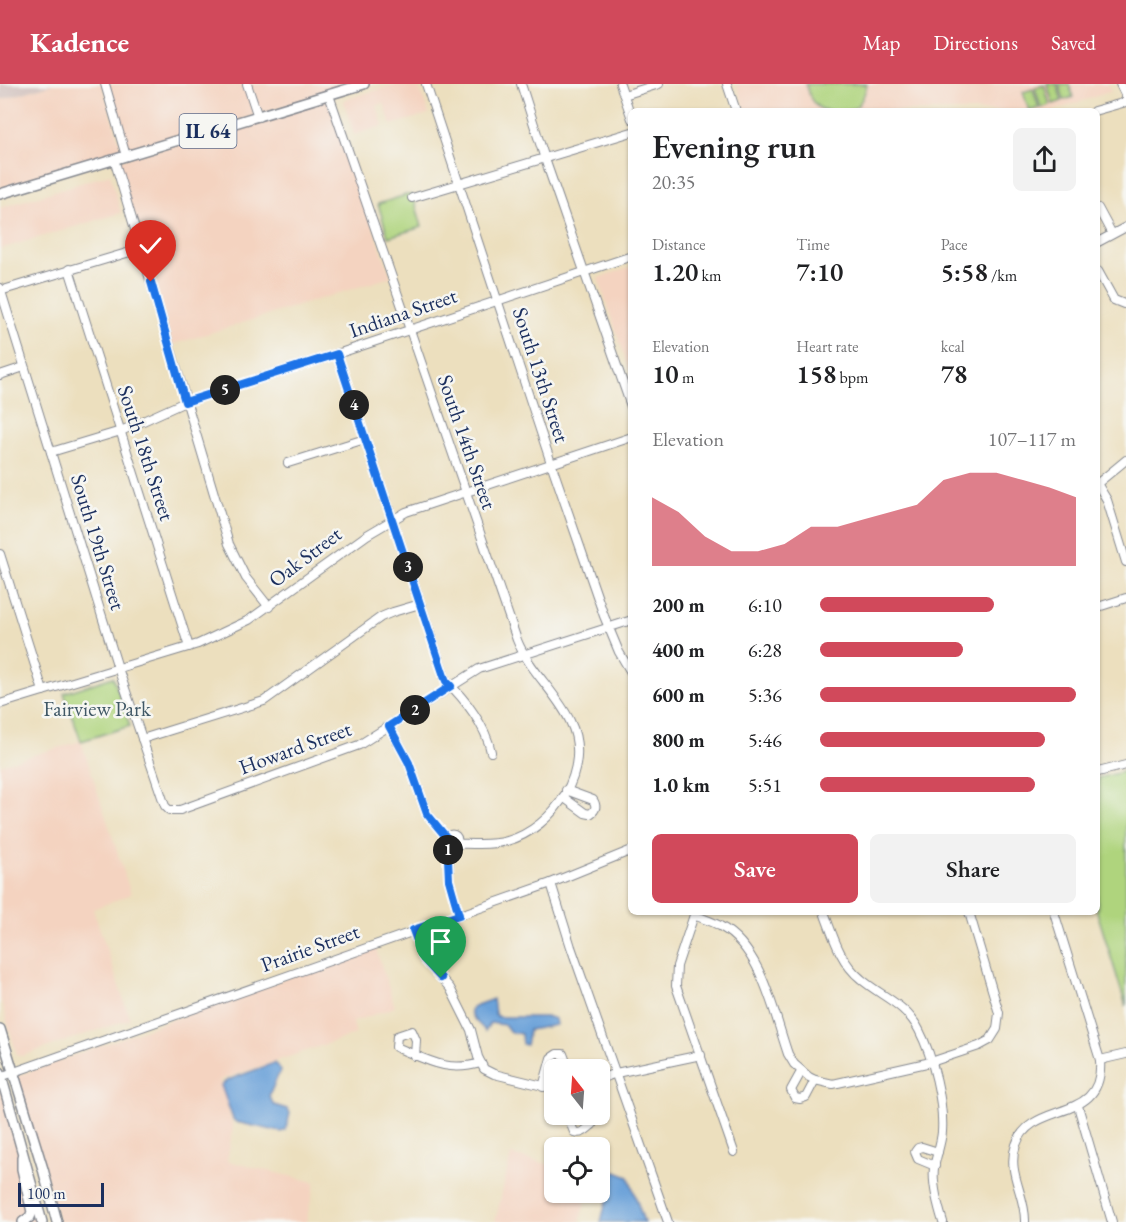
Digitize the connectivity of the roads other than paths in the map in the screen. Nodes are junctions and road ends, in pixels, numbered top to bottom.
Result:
1 (105, 84) edge
2 (247, 84) edge
3 (364, 84) edge
4 (426, 84) edge
5 (520, 84) edge
6 (620, 84) edge
7 (659, 84) edge
8 (727, 84) edge
9 (1119, 84) edge
10 (329, 95) junction
11 (624, 95) junction
12 (1126, 96) edge
13 (1126, 102) edge
14 (629, 108) edge
15 (735, 108) edge
16 (1100, 109) edge
17 (258, 117) junction
18 (628, 133) edge
19 (126, 156) junction
20 (114, 159) junction
21 (544, 159) junction
22 (458, 185) junction
23 (0, 194) edge
24 (412, 198) dead end
25 (1100, 212) edge
26 (1126, 227) edge
27 (1112, 234) junction
28 (1100, 241) edge
29 (140, 249) junction
30 (628, 257) edge
31 (69, 270) junction
32 (584, 272) junction
33 (1100, 275) edge
34 (0, 290) edge
35 (497, 300) junction
36 (1124, 304) dead end
37 (411, 329) junction
38 (337, 354) junction
39 (24, 367) junction
40 (0, 375) edge
41 (628, 398) edge
42 (185, 402) junction
43 (121, 431) junction
44 (628, 437) edge
45 (365, 439) junction
46 (51, 452) junction
47 (1126, 460) edge
48 (288, 463) dead end
49 (551, 463) junction
50 (1100, 482) edge
51 (1100, 488) edge
52 (465, 492) junction
53 (392, 519) junction
54 (1124, 549) edge
55 (0, 554) edge
56 (1126, 562) edge
57 (1126, 598) edge
58 (420, 604) junction
59 (1100, 606) edge
60 (269, 607) junction
61 (628, 621) edge
62 (609, 628) junction
63 (189, 647) junction
64 (522, 654) junction
65 (628, 667) edge
66 (118, 668) junction
67 (451, 686) junction
68 (43, 691) junction
69 (0, 704) edge
70 (389, 726) junction
71 (142, 739) junction
72 (492, 752) dead end
73 (1126, 765) edge
74 (1100, 772) edge
75 (165, 806) joint
76 (453, 840) junction
77 (628, 852) edge
78 (551, 883) junction
79 (459, 915) junction
80 (695, 915) edge
81 (697, 915) edge
82 (825, 915) edge
83 (970, 915) edge
84 (1055, 915) edge
85 (413, 930) junction
86 (0, 1029) edge
87 (1126, 1054) edge
88 (701, 1055) junction
89 (416, 1056) dead end
90 (551, 1059) edge
91 (565, 1059) edge
92 (1100, 1060) junction
93 (931, 1062) junction
94 (481, 1063) junction
95 (14, 1072) junction
96 (801, 1072) junction
97 (616, 1073) junction
98 (0, 1075) edge
99 (610, 1075) edge
100 (812, 1079) junction
101 (544, 1083) edge
102 (543, 1087) joint
103 (1078, 1106) junction
104 (571, 1125) edge
105 (592, 1125) edge
106 (23, 1148) junction
107 (734, 1152) dead end
108 (938, 1152) junction
109 (935, 1166) junction
110 (23, 1222) edge
111 (42, 1222) edge
112 (57, 1222) edge
113 (668, 1222) edge
114 (943, 1222) edge
115 (1025, 1222) edge
116 (1112, 1222) edge

1 - 19 street
2 - 17 street
3 - 10 main road, IL 64
4 - 22 street, South 13th Street
5 - 21 street
6 - 11 street
7 - 11 street
8 - 15 street
9 - 12 street
10 - 17 main road, IL 64
10 - 37 street, South 14th Street
11 - 14 street
13 - 16 street
17 - 19 main road, IL 64
18 - 21 street
19 - 20 main road, IL 64
20 - 23 main road, IL 64
20 - 29 street
21 - 22 street
21 - 32 street
22 - 24 street
22 - 35 street, South 13th Street
25 - 27 street
26 - 27 street
27 - 28 street
29 - 31 street
29 - 42 street
30 - 32 street, Indiana Street
31 - 34 street
31 - 43 street, South 18th Street
32 - 35 street, Indiana Street
32 - 41 street
33 - 36 street
34 - 39 street, South 19th Street
35 - 37 street, Indiana Street
35 - 49 street, South 13th Street
37 - 38 street, Indiana Street
37 - 52 street, South 14th Street
38 - 42 street, Indiana Street
38 - 45 street
39 - 40 street
39 - 46 street, South 19th Street
42 - 43 street, Indiana Street
42 - 60 street
43 - 46 street, Indiana Street
43 - 63 street, South 18th Street
44 - 49 street, Oak Street
45 - 48 street
45 - 53 street
46 - 66 street, South 19th Street
47 - 50 street
49 - 52 street, Oak Street
49 - 62 street, South 13th Street
51 - 54 street
52 - 53 street, Oak Street
52 - 64 street, South 14th Street
53 - 58 street
53 - 60 street, Oak Street
54 - 56 street
55 - 68 street
57 - 59 street
58 - 67 street
58 - 71 street
60 - 63 street, Oak Street
61 - 62 street, Howard Street
62 - 64 street, Howard Street
62 - 65 street, South 13th Street
63 - 66 street, Oak Street
64 - 67 street, Howard Street
64 - 76 street, South 14th Street
66 - 68 street, Oak Street
66 - 71 street, South 19th Street
67 - 70 street, Howard Street
67 - 72 street
68 - 69 street, Oak Street
70 - 75 street, Howard Street
70 - 76 street
71 - 75 street, South 19th Street
73 - 74 street
76 - 79 street
77 - 78 street, Prairie Street
78 - 79 street, Prairie Street
78 - 97 street
79 - 85 street, Prairie Street
80 - 88 street
81 - 96 street
82 - 93 street
83 - 93 street
84 - 92 street
85 - 94 street
85 - 95 street, Prairie Street
86 - 95 main road
87 - 92 street
88 - 97 street
88 - 107 street
89 - 94 street
90 - 91 street
92 - 103 street
93 - 100 street
93 - 108 street
94 - 102 street
95 - 98 street, Prairie Street
95 - 112 main road
96 - 100 street
96 - 100 street
97 - 99 street
97 - 113 street
98 - 106 main road
101 - 102 street
103 - 115 street
103 - 116 street
104 - 105 street
106 - 110 main road
106 - 111 main road
108 - 109 street
108 - 109 street
109 - 114 street

